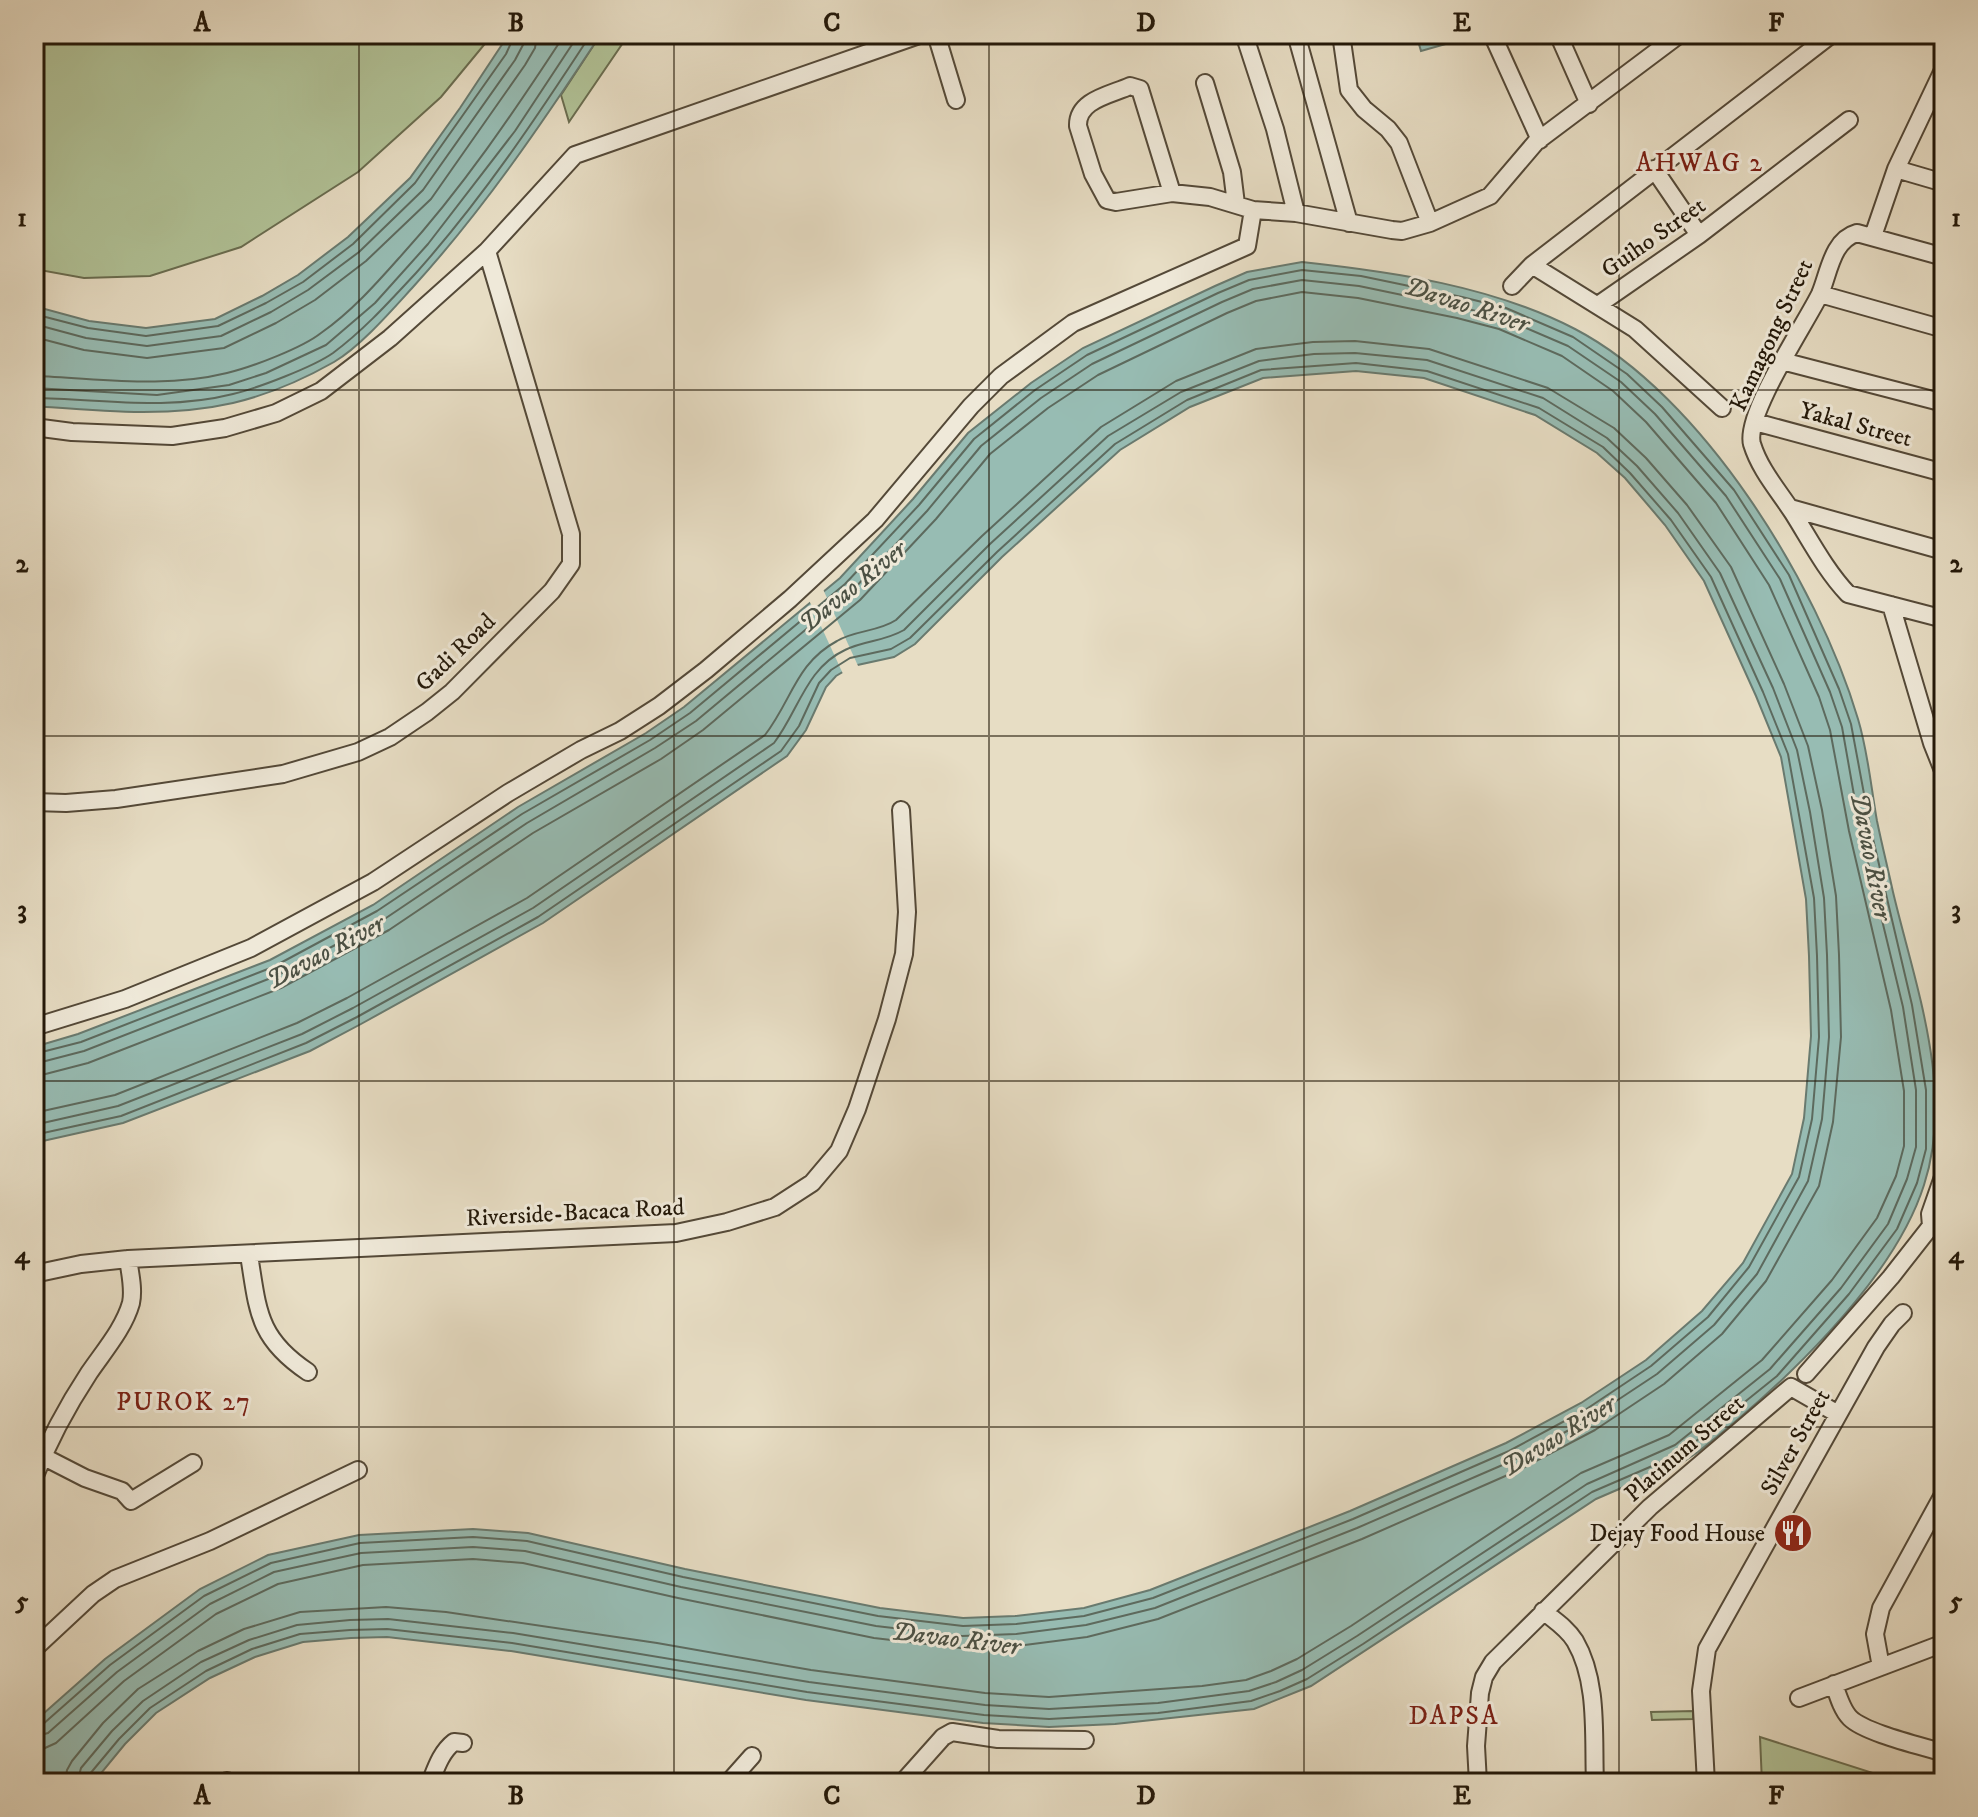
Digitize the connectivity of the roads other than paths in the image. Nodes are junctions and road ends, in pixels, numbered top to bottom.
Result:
1 (922, 34) edge
2 (936, 34) edge
3 (1244, 34) edge
4 (1296, 34) edge
5 (1341, 34) edge
6 (1492, 34) edge
7 (1558, 34) edge
8 (1832, 34) edge
9 (1676, 35) edge
10 (1944, 68) edge
11 (1205, 83) dead end
12 (956, 100) dead end
13 (1927, 100) junction
14 (1589, 104) junction
15 (1944, 104) edge
16 (1849, 120) dead end
17 (1540, 140) junction
18 (1654, 169) junction
19 (1896, 169) junction
20 (1944, 183) edge
21 (1172, 193) junction
22 (1236, 204) junction
23 (1253, 210) junction
24 (1296, 213) junction
25 (1349, 223) junction
26 (1430, 223) junction
27 (1699, 235) junction
28 (1873, 236) junction
29 (487, 251) junction
30 (1944, 257) edge
31 (1532, 265) junction
32 (1512, 286) dead end
33 (1820, 294) junction
34 (1598, 305) junction
35 (1944, 329) edge
36 (1782, 361) junction
37 (1944, 403) edge
38 (1722, 408) dead end
39 (1755, 422) junction
40 (34, 427) edge
41 (1944, 473) edge
42 (1790, 508) junction
43 (1944, 551) edge
44 (1891, 605) junction
45 (1944, 619) edge
46 (1944, 773) edge
47 (34, 802) edge
48 (901, 810) dead end
49 (34, 1027) edge
50 (1943, 1183) edge
51 (1937, 1229) edge
52 (249, 1255) junction
53 (128, 1259) junction
54 (34, 1274) edge
55 (1903, 1313) dead end
56 (308, 1372) dead end
57 (1806, 1374) dead end
58 (1838, 1414) junction
59 (42, 1456) junction
60 (193, 1463) dead end
61 (358, 1470) dead end
62 (34, 1478) edge
63 (1944, 1493) edge
64 (1543, 1611) junction
65 (1944, 1643) edge
66 (34, 1649) edge
67 (1881, 1667) junction
68 (1834, 1684) junction
69 (1799, 1698) dead end
70 (1085, 1740) dead end
71 (463, 1743) dead end
72 (1944, 1753) edge
73 (752, 1756) dead end
74 (904, 1781) edge
75 (430, 1783) edge
76 (728, 1783) edge
77 (926, 1783) edge
78 (1478, 1783) edge
79 (1595, 1783) edge
80 (1706, 1783) edge

1 - 29 street
2 - 12 street
3 - 24 street
4 - 25 street
5 - 26 street
6 - 17 street
7 - 14 street
8 - 18 street
9 - 14 street
10 - 13 street
11 - 22 street
13 - 15 street
13 - 19 street
14 - 17 street
16 - 27 street, Guiho Street
17 - 26 street
18 - 27 street
18 - 31 street
19 - 20 street
19 - 28 street
21 - 21 street
21 - 22 street
22 - 23 street
23 - 24 street
23 - 49 street
24 - 25 street
25 - 26 street
27 - 34 street, Guiho Street
28 - 30 street
28 - 33 street, Kamagong Street
29 - 40 street
29 - 47 street, Gadi Road
31 - 32 street
31 - 34 street
33 - 35 street
33 - 36 street, Kamagong Street
34 - 38 street
36 - 37 street
36 - 39 street, Kamagong Street
39 - 41 street, Yakal Street
39 - 42 street, Kamagong Street
42 - 43 street
42 - 44 street, Kamagong Street
44 - 45 street, Kamagong Street
44 - 46 street
48 - 52 street, Riverside-Bacaca Road
50 - 51 street
51 - 57 street
52 - 53 street, Riverside-Bacaca Road
52 - 56 street
53 - 54 street, Riverside-Bacaca Road
53 - 59 street
55 - 58 street, Silver Street
58 - 64 street, Platinum Street
58 - 80 street, Silver Street
59 - 60 street
59 - 62 street
61 - 66 street
63 - 67 street
64 - 78 street, Platinum Street
64 - 79 street
65 - 67 street
67 - 68 street
68 - 69 street
68 - 72 street
70 - 74 street
71 - 75 street
73 - 76 street
74 - 77 street

